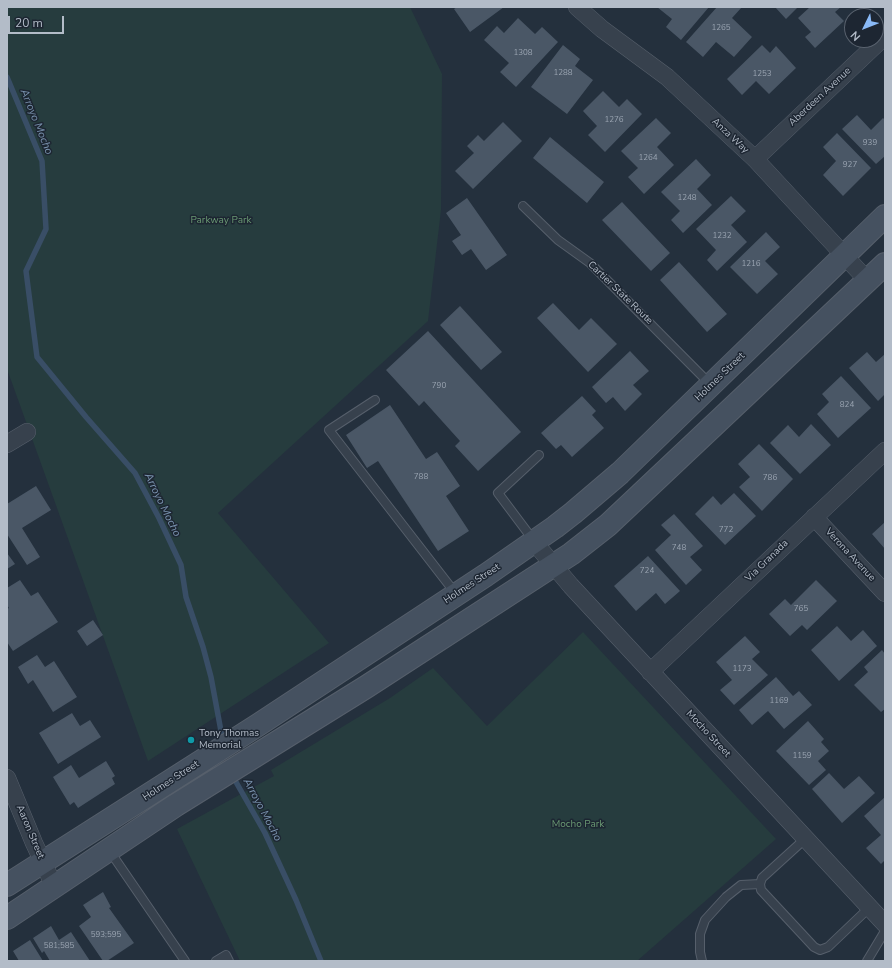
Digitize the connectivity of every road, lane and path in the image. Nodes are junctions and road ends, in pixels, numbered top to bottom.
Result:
1 (577, 7) edge
2 (885, 36) edge
3 (755, 159) junction
4 (523, 206) dead end
5 (885, 216) edge
6 (844, 255) junction
7 (885, 264) edge
8 (867, 280) junction
9 (712, 385) junction
10 (375, 400) dead end
11 (26, 432) dead end
12 (7, 444) edge
13 (885, 451) edge
14 (539, 454) dead end
15 (814, 517) junction
16 (534, 542) junction
17 (554, 566) junction
18 (885, 593) edge
19 (457, 594) junction
20 (650, 672) junction
21 (7, 778) edge
22 (806, 838) junction
23 (108, 849) junction
24 (42, 862) junction
25 (7, 884) edge
26 (760, 884) junction
27 (54, 886) junction
28 (870, 907) junction
29 (7, 918) edge
30 (885, 924) edge
31 (885, 931) edge
32 (185, 961) edge
33 (216, 961) edge
34 (229, 961) edge
35 (702, 961) edge
36 (867, 961) edge

1 - 3 street, Anza Way
2 - 3 street, Aberdeen Avenue
3 - 6 street, Anza Way
4 - 9 lane, Cartier State Route
5 - 6 main road, Holmes Street
6 - 8 street, Anza Way
6 - 9 main road, Holmes Street
7 - 8 main road
8 - 17 main road
9 - 16 main road, Holmes Street
10 - 19 lane
11 - 12 street
13 - 15 street, Via Granada
14 - 16 lane
15 - 18 street, Verona Avenue
15 - 20 street, Via Granada
16 - 17 street, Mocho Street
16 - 19 main road, Holmes Street
17 - 20 street, Mocho Street
17 - 23 main road
19 - 24 main road, Holmes Street
20 - 22 street, Mocho Street
21 - 24 street, Aaron Street
22 - 26 lane
22 - 28 street, Mocho Street
23 - 27 main road
23 - 32 lane
24 - 25 main road, Holmes Street
24 - 27 street, Aaron Street
26 - 28 lane
26 - 35 lane
27 - 29 main road
28 - 30 street, Mocho Street
31 - 36 lane
33 - 34 lane

